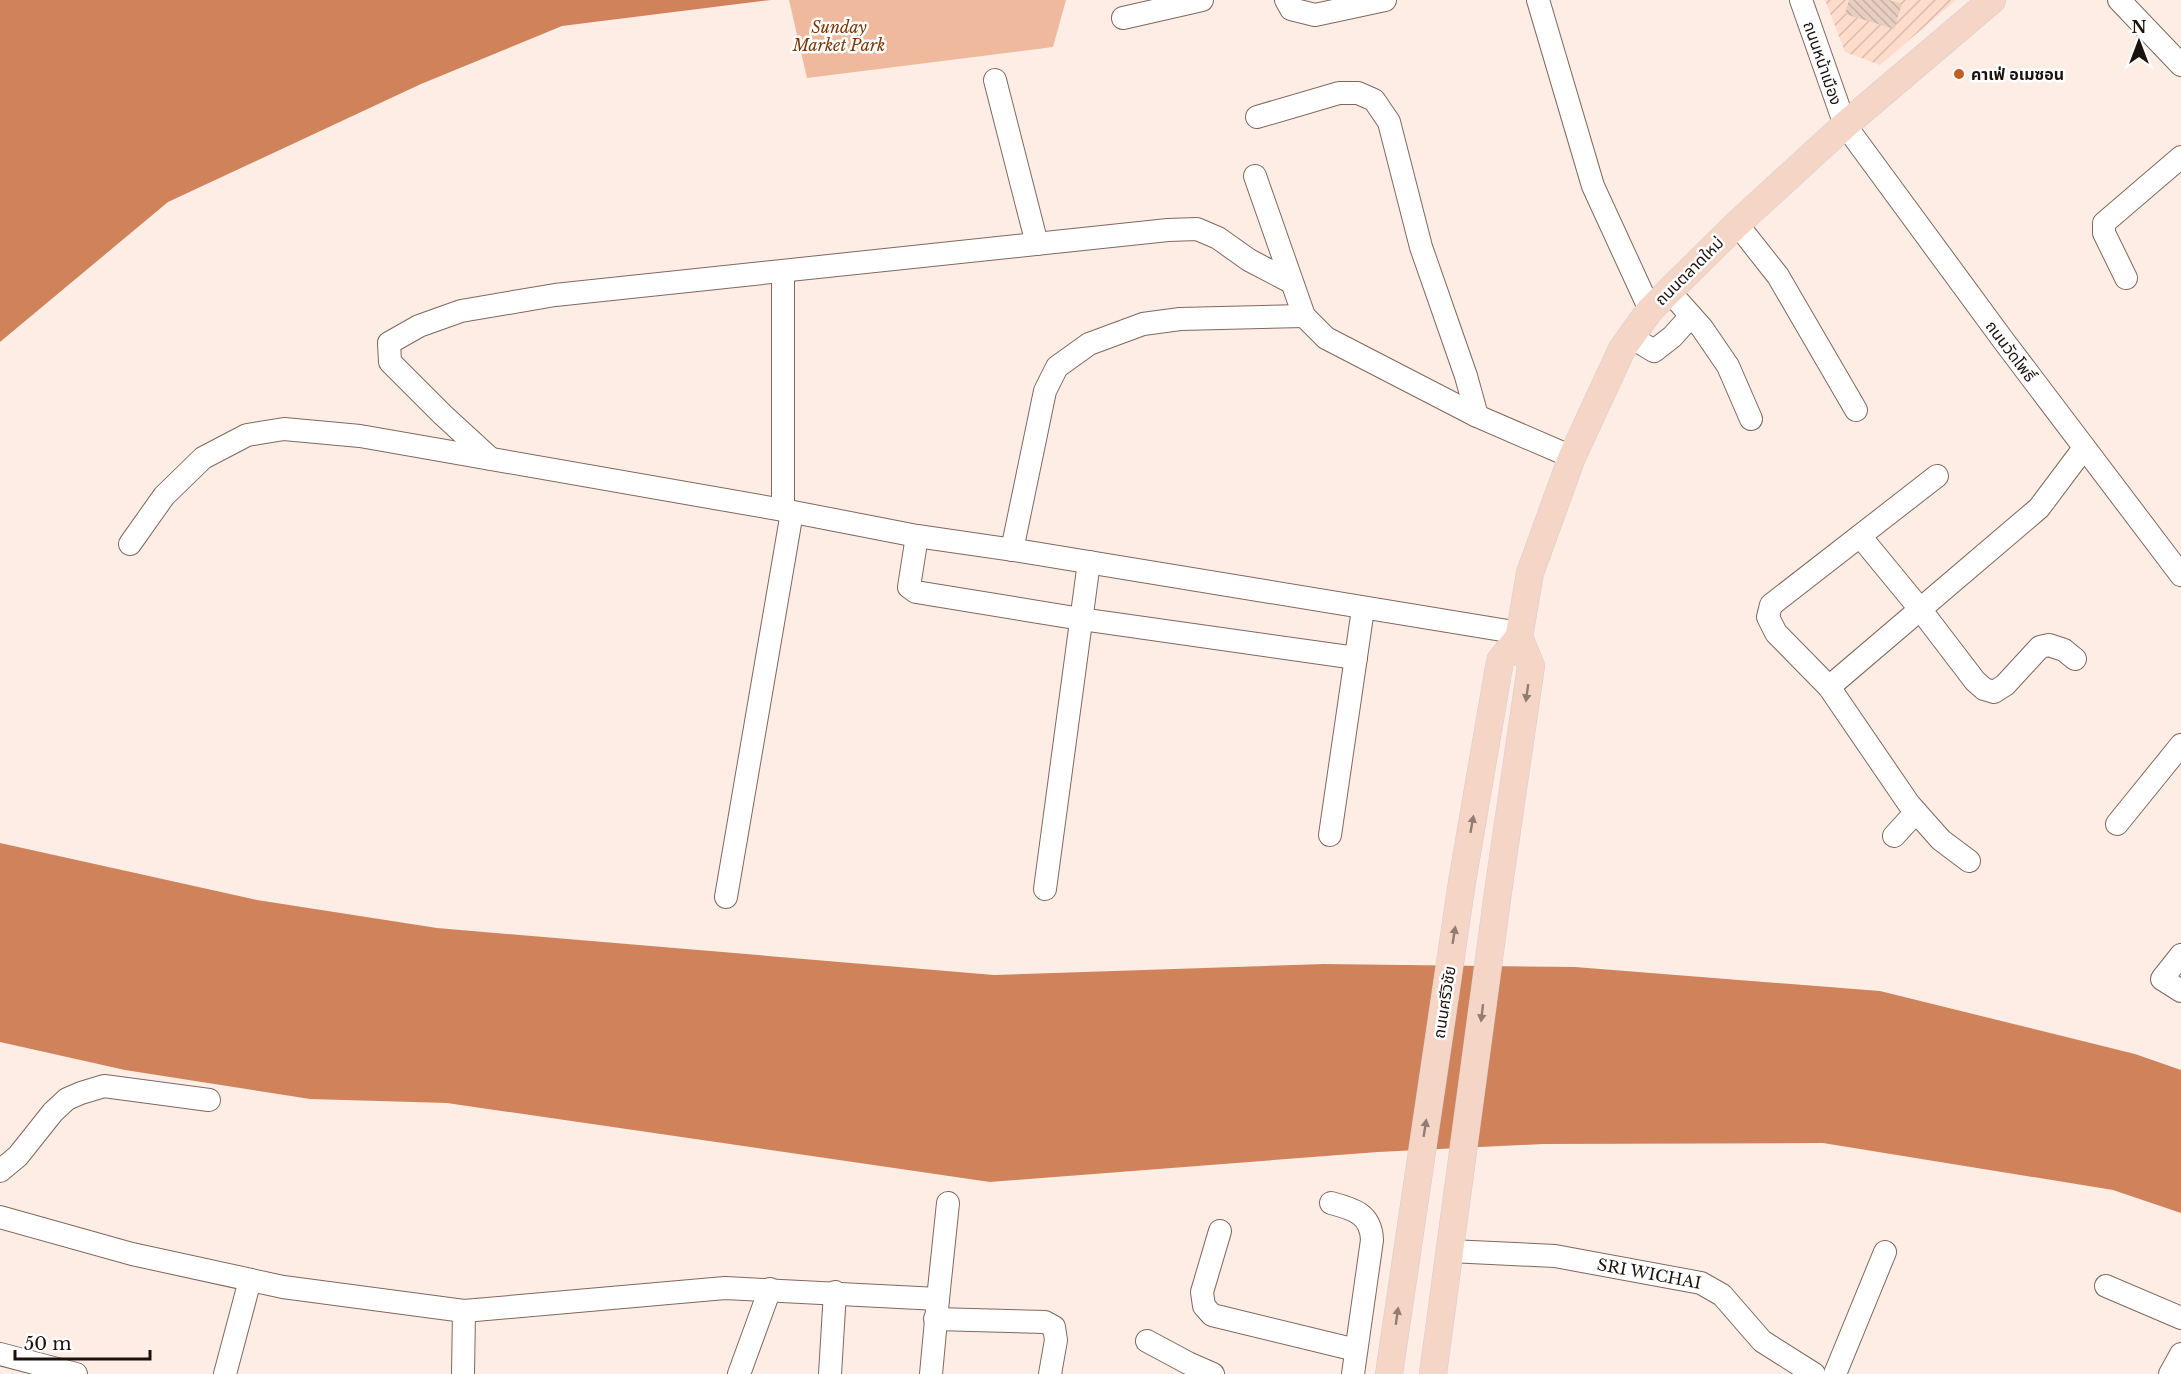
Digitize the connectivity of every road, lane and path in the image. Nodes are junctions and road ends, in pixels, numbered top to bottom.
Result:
1 (1202, 0) edge
2 (1286, 0) edge
3 (1385, 0) edge
4 (1538, 0) edge
5 (1801, 0) edge
6 (1992, 0) edge
7 (2119, 0) edge
8 (1123, 18) dead end
9 (2181, 65) edge
10 (994, 80) dead end
11 (1257, 117) dead end
12 (1845, 125) junction
13 (2181, 157) edge
14 (1255, 176) dead end
15 (1737, 224) junction
16 (1037, 244) junction
17 (783, 272) junction
18 (2126, 278) dead end
19 (1291, 282) junction
20 (1669, 291) junction
21 (1650, 310) junction
22 (1304, 316) junction
23 (1691, 316) junction
24 (1631, 337) junction
25 (1856, 410) dead end
26 (1477, 416) junction
27 (1751, 419) dead end
28 (2084, 448) junction
29 (1572, 457) junction
30 (491, 459) junction
31 (1937, 476) dead end
32 (788, 511) junction
33 (917, 536) junction
34 (1860, 536) junction
35 (130, 544) dead end
36 (1012, 549) junction
37 (1089, 562) junction
38 (2181, 575) edge
39 (1364, 609) junction
40 (1920, 609) junction
41 (1081, 619) junction
42 (1520, 635) junction
43 (1356, 658) junction
44 (2075, 659) dead end
45 (1828, 687) junction
46 (2181, 745) edge
47 (1916, 812) junction
48 (2117, 824) dead end
49 (1330, 836) dead end
50 (1894, 836) dead end
51 (1969, 861) dead end
52 (1045, 889) dead end
53 (726, 897) dead end
54 (2181, 955) edge
55 (2181, 991) edge
56 (210, 1100) dead end
57 (0, 1171) edge
58 (948, 1203) dead end
59 (1331, 1203) dead end
60 (0, 1217) edge
61 (1220, 1231) dead end
62 (1450, 1251) junction
63 (1885, 1252) dead end
64 (250, 1280) junction
65 (2106, 1286) dead end
66 (770, 1289) junction
67 (835, 1292) junction
68 (937, 1309) junction
69 (464, 1311) junction
70 (2181, 1318) edge
71 (1147, 1341) dead end
72 (1356, 1350) junction
73 (0, 1354) edge
74 (2181, 1354) edge
75 (76, 1374) edge
76 (225, 1374) edge
77 (463, 1374) edge
78 (739, 1374) edge
79 (830, 1374) edge
80 (931, 1374) edge
81 (1050, 1374) edge
82 (1213, 1374) edge
83 (1353, 1374) edge
84 (1389, 1374) edge
85 (1433, 1374) edge
86 (1814, 1374) edge
87 (1835, 1374) edge
88 (2170, 1374) edge

1 - 8 street
2 - 3 street
4 - 21 street
5 - 12 street, ถนนหน้าเมือง
6 - 12 main road, ถนนตลาดใหม่
7 - 9 street
10 - 16 street
11 - 26 street
12 - 15 main road, ถนนตลาดใหม่
12 - 28 street, ถนนวัดโพธิ์
13 - 18 street
14 - 19 street
15 - 20 main road, ถนนตลาดใหม่
15 - 25 street
16 - 17 street
16 - 19 street
17 - 30 street
17 - 32 street
19 - 22 street
20 - 21 main road, ถนนตลาดใหม่
20 - 23 street
21 - 24 main road, ถนนตลาดใหม่
22 - 26 street
22 - 36 street
23 - 24 street
23 - 27 street
24 - 29 main road, ถนนตลาดใหม่
26 - 29 street
28 - 38 street, ถนนวัดโพธิ์
28 - 40 street
29 - 42 main road, ถนนตลาดใหม่
30 - 32 street
30 - 35 street
31 - 34 street
32 - 33 street
32 - 53 street
33 - 36 street
33 - 41 street
34 - 40 street
34 - 45 street
36 - 37 street
37 - 39 street
37 - 41 street
39 - 42 street
39 - 43 street
40 - 44 street
40 - 45 street
41 - 43 street
41 - 52 street
42 -> 62 main road
84 -> 42 main road, ถนนศรีวิชัย
43 - 49 street
45 - 47 street
46 - 48 street
47 - 50 street
47 - 51 street
54 - 55 street
56 - 57 street
58 - 68 street
59 - 72 street
60 - 64 street
61 - 72 street
62 - 85 main road
62 - 86 street, SRI WICHAI
63 - 87 street
64 - 69 street
64 - 76 street
65 - 70 street
66 - 67 street
66 - 69 street
66 - 78 street
67 - 68 street
67 - 79 street
68 - 80 street
68 - 81 street
69 - 77 street
71 - 82 street
72 - 83 street
73 - 75 street
74 - 88 street

